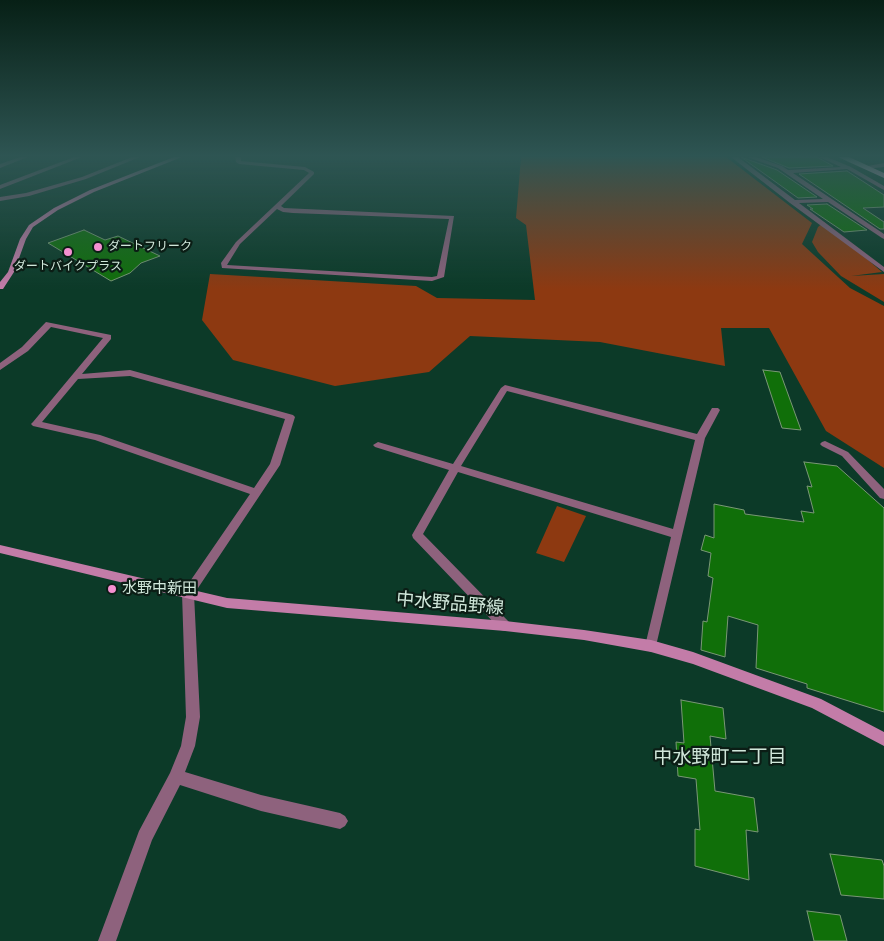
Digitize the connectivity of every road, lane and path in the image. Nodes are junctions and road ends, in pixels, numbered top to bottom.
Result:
1 (72, 201) edge
2 (284, 201) edge
3 (812, 201) edge
4 (830, 201) edge
5 (792, 202) joint
6 (278, 207) junction
7 (884, 237) edge
8 (884, 269) edge
9 (0, 287) edge
10 (0, 368) edge
11 (75, 377) junction
12 (715, 410) dead end
13 (700, 438) junction
14 (825, 444) dead end
15 (378, 446) dead end
16 (455, 468) junction
17 (257, 493) junction
18 (884, 495) edge
19 (676, 534) junction
20 (0, 549) edge
21 (188, 593) junction
22 (505, 626) junction
23 (651, 646) junction
24 (884, 739) edge
25 (176, 777) junction
26 (340, 821) dead end
27 (107, 941) edge

1 - 9 main road
2 - 6 street
3 - 5 street
4 - 7 street
5 - 8 street
6 - 6 street
10 - 11 street
11 - 17 street
11 - 17 street
12 - 13 street
13 - 16 street
13 - 19 street
14 - 18 street
15 - 16 street
16 - 19 street
16 - 22 street
17 - 21 street
19 - 23 street
20 - 21 main road, 中水野品野線
21 - 22 main road, 中水野品野線
21 - 25 street
22 - 23 main road, 中水野品野線
23 - 24 main road, 中水野品野線
25 - 26 street
25 - 27 street

